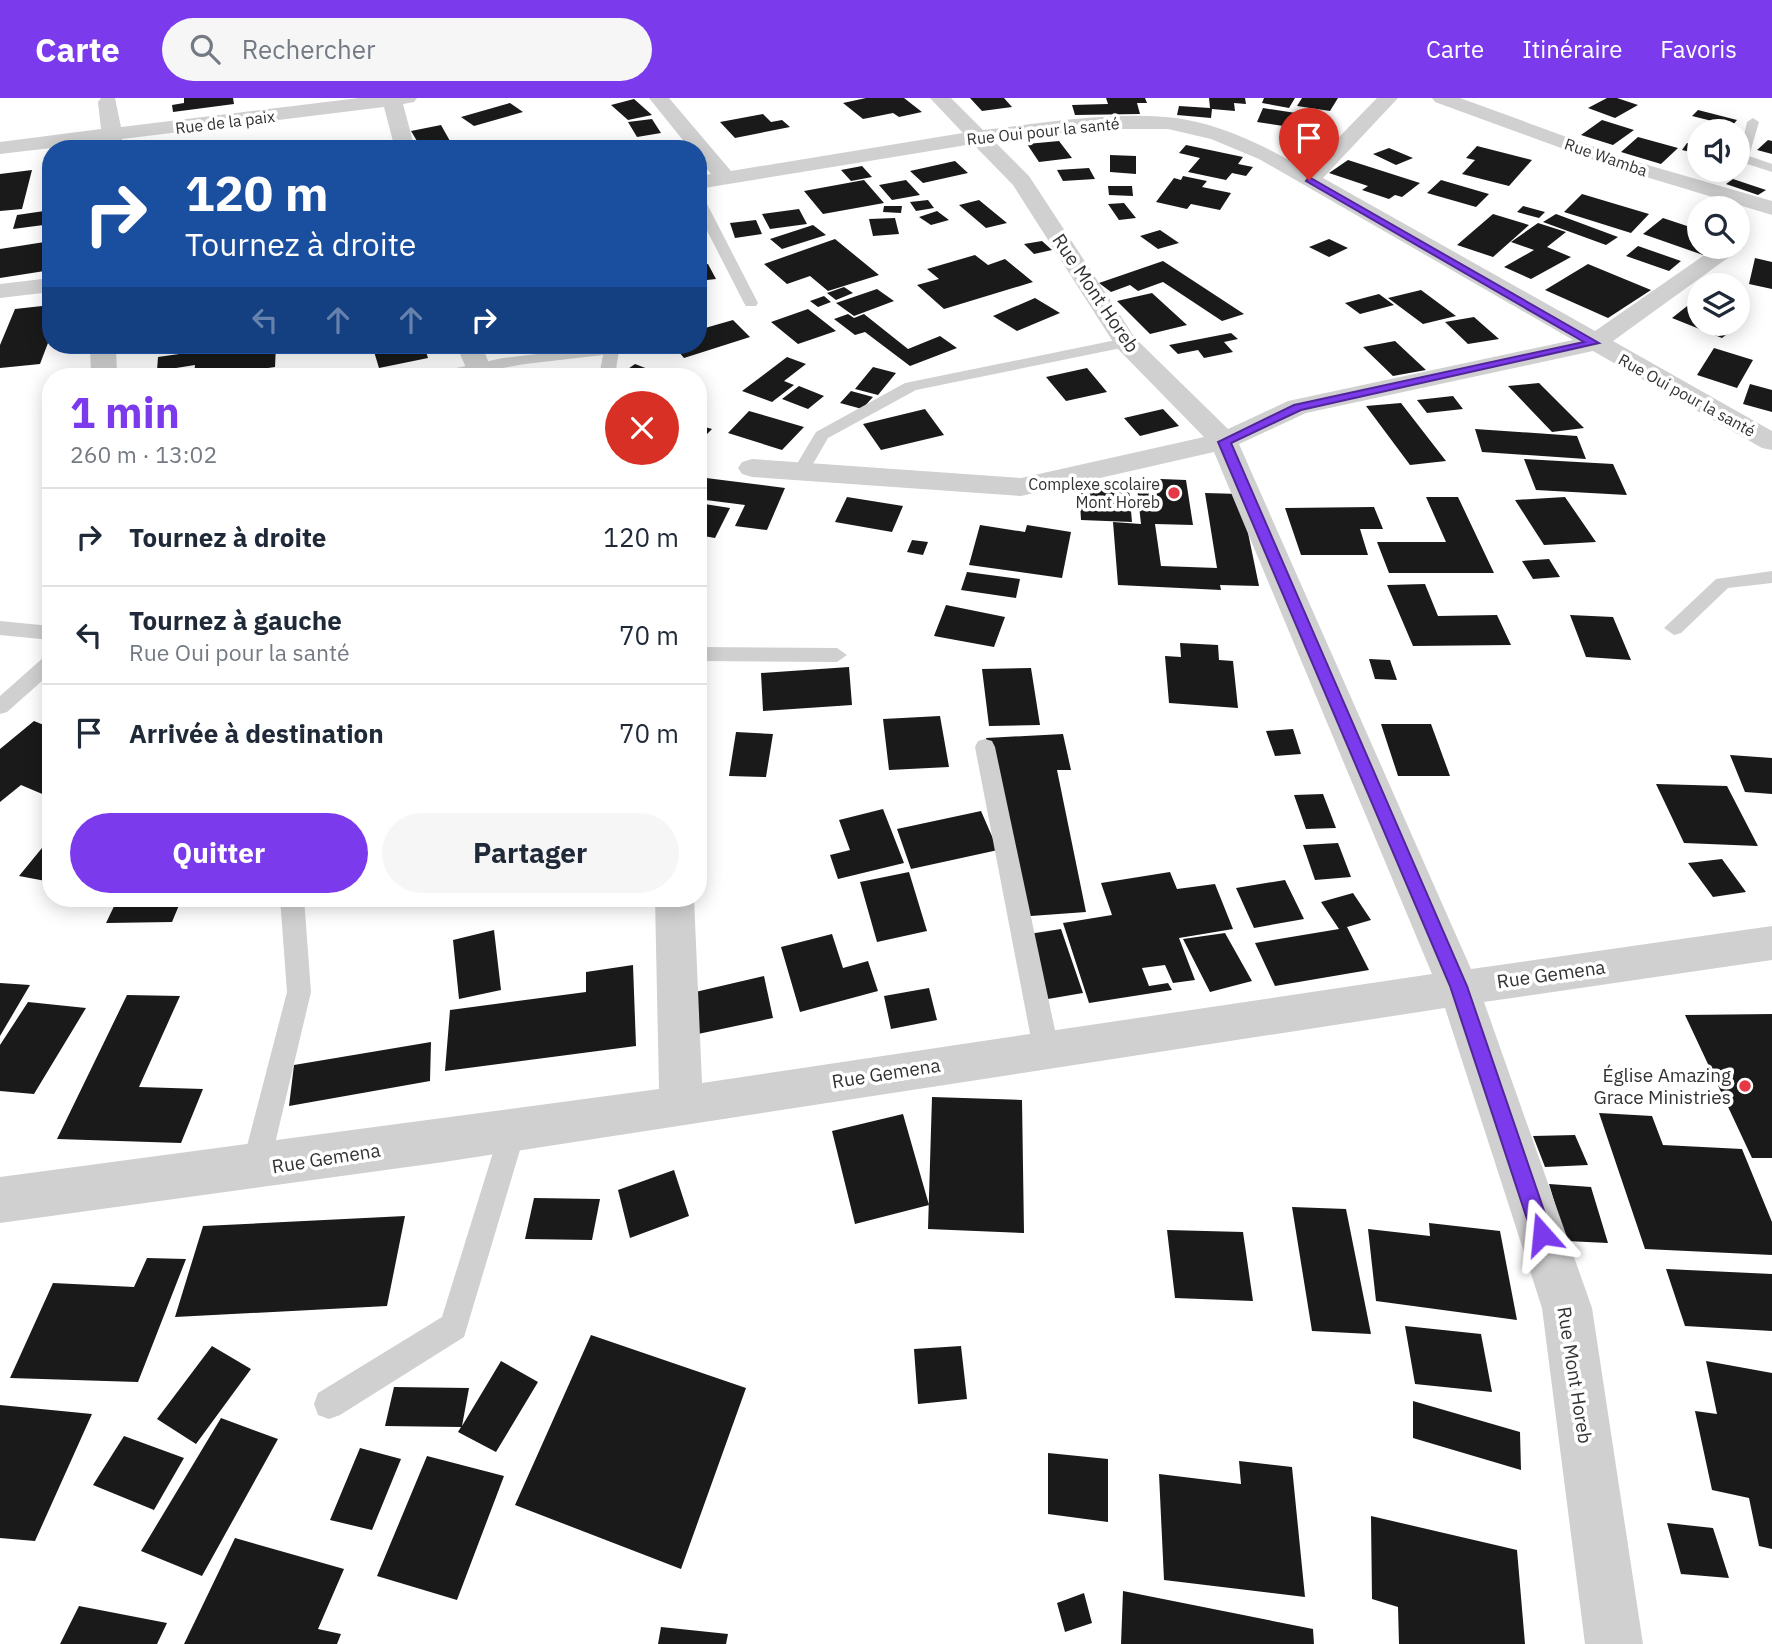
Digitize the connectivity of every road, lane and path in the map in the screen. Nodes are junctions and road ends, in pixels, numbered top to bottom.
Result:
1 (398, 98) edge
2 (659, 98) edge
3 (940, 98) edge
4 (1388, 98) edge
5 (1442, 98) edge
6 (108, 102) dead end
7 (1753, 122) dead end
8 (979, 137) junction
9 (113, 140) edge
10 (126, 140) edge
11 (404, 140) edge
12 (693, 140) edge
13 (42, 146) edge
14 (0, 148) edge
15 (707, 157) edge
16 (1772, 168) edge
17 (724, 178) junction
18 (1309, 180) junction
19 (707, 181) edge
20 (707, 217) edge
21 (1754, 229) edge
22 (42, 286) edge
23 (0, 291) edge
24 (751, 303) dead end
25 (1126, 343) junction
26 (1594, 343) junction
27 (501, 354) edge
28 (473, 355) edge
29 (452, 368) edge
30 (1224, 442) junction
31 (1772, 442) edge
32 (752, 468) dead end
33 (800, 472) junction
34 (1772, 578) edge
35 (0, 628) edge
36 (1674, 628) dead end
37 (42, 632) edge
38 (707, 654) edge
39 (836, 654) dead end
40 (42, 670) edge
41 (0, 707) edge
42 (985, 747) dead end
43 (293, 907) edge
44 (674, 907) edge
45 (1772, 943) edge
46 (1458, 986) junction
47 (1046, 1049) junction
48 (681, 1105) junction
49 (513, 1130) junction
50 (255, 1169) junction
51 (0, 1200) edge
52 (329, 1404) dead end
53 (1614, 1644) edge

1 - 10 street, Rue de la paix
1 - 11 street
2 - 12 street
3 - 8 street, Rue Mont Horeb
4 - 18 street
5 - 21 street, Rue Wamba
6 - 9 street
7 - 16 lane
8 - 17 street, Rue Oui pour la santé
8 - 18 street, Rue Oui pour la santé
8 - 25 street, Rue Mont Horeb
13 - 14 street, Rue de la paix
15 - 17 street
17 - 19 street, Rue Oui pour la santé
18 - 26 street, Rue Oui pour la santé
20 - 24 lane
21 - 26 street, Rue Wamba
22 - 23 street
25 - 30 street, Rue Mont Horeb
25 - 33 lane
26 - 30 street
26 - 31 street, Rue Oui pour la santé
27 - 28 lane
28 - 29 lane
30 - 33 street
30 - 46 street, Rue Mont Horeb
32 - 33 street
34 - 36 lane
35 - 37 lane
38 - 39 lane
40 - 41 lane
42 - 47 lane
43 - 50 lane
44 - 48 street
45 - 46 street, Rue Gemena
46 - 47 street, Rue Gemena
46 - 53 street, Rue Mont Horeb
47 - 48 street, Rue Gemena
48 - 49 street, Rue Gemena
49 - 50 street, Rue Gemena
49 - 52 lane
50 - 51 street, Rue Gemena

